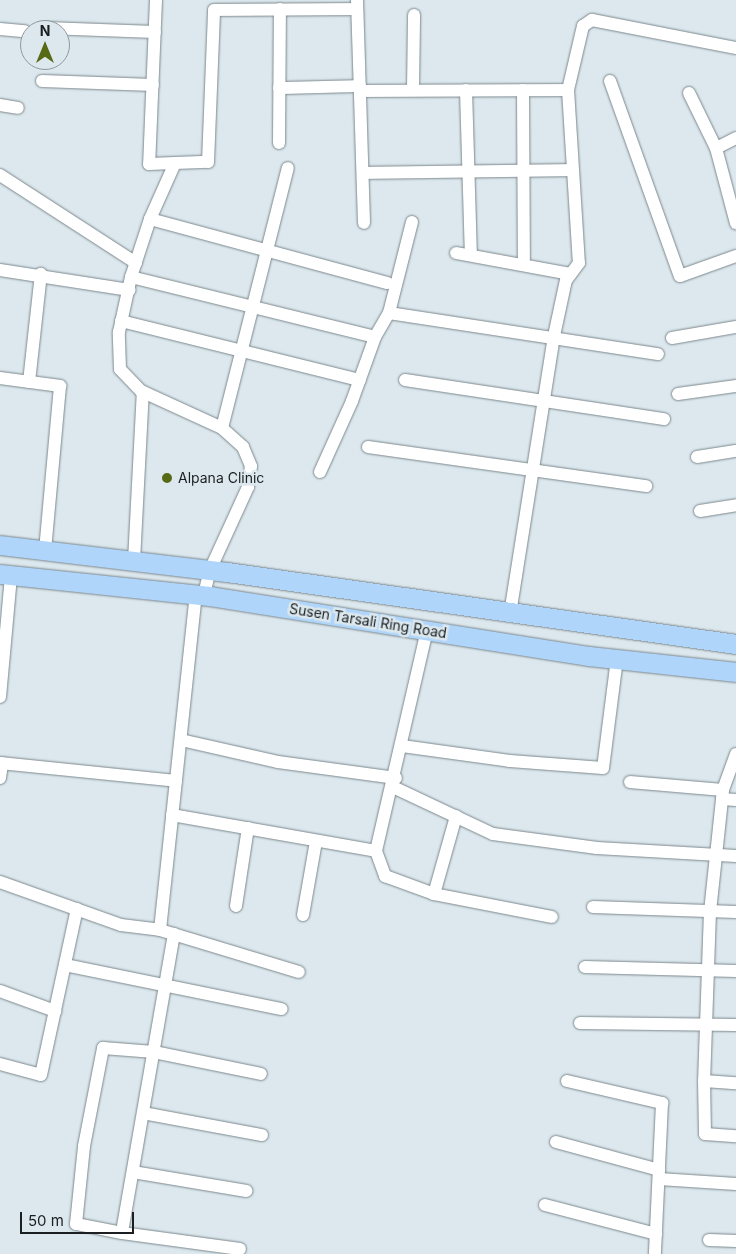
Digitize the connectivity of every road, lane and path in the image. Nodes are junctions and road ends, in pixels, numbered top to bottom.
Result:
1 (156, 0) edge
2 (357, 4) edge
3 (253, 5) edge
4 (308, 5) edge
5 (280, 9) junction
6 (414, 15) dead end
7 (0, 29) edge
8 (70, 29) edge
9 (20, 31) edge
10 (155, 32) junction
11 (736, 48) edge
12 (42, 81) dead end
13 (610, 82) dead end
14 (152, 85) junction
15 (279, 88) junction
16 (360, 88) junction
17 (414, 90) junction
18 (466, 90) junction
19 (523, 90) junction
20 (568, 90) junction
21 (689, 93) dead end
22 (0, 105) edge
23 (18, 108) dead end
24 (736, 138) edge
25 (278, 143) dead end
26 (716, 148) junction
27 (175, 163) junction
28 (288, 168) dead end
29 (572, 170) junction
30 (524, 171) junction
31 (466, 172) junction
32 (363, 173) junction
33 (0, 176) edge
34 (150, 219) junction
35 (412, 222) dead end
36 (364, 223) dead end
37 (736, 223) edge
38 (266, 250) junction
39 (456, 253) dead end
40 (471, 256) junction
41 (736, 256) edge
42 (136, 263) junction
43 (524, 265) junction
44 (0, 270) edge
45 (41, 274) junction
46 (570, 274) junction
47 (388, 283) dead end
48 (130, 284) junction
49 (252, 306) junction
50 (389, 313) junction
51 (122, 321) junction
52 (736, 327) edge
53 (554, 336) junction
54 (375, 337) junction
55 (672, 338) dead end
56 (240, 351) junction
57 (658, 354) dead end
58 (0, 378) edge
59 (360, 380) junction
60 (406, 380) dead end
61 (29, 382) junction
62 (736, 386) edge
63 (143, 392) junction
64 (678, 394) dead end
65 (542, 400) junction
66 (664, 419) dead end
67 (222, 428) junction
68 (368, 447) dead end
69 (736, 451) edge
70 (698, 457) dead end
71 (534, 469) junction
72 (320, 472) dead end
73 (646, 486) dead end
74 (736, 505) edge
75 (700, 511) dead end
76 (0, 545) edge
77 (45, 550) junction
78 (134, 561) junction
79 (210, 570) junction
80 (6, 575) edge
81 (200, 595) junction
82 (510, 615) junction
83 (427, 630) junction
84 (736, 644) edge
85 (617, 659) junction
86 (736, 672) edge
87 (0, 697) edge
88 (181, 740) junction
89 (402, 746) junction
90 (736, 754) edge
91 (1, 763) edge
92 (0, 778) edge
93 (176, 781) junction
94 (630, 782) dead end
95 (394, 783) junction
96 (722, 794) junction
97 (736, 800) edge
98 (172, 815) junction
99 (456, 816) junction
100 (248, 828) junction
101 (316, 841) junction
102 (376, 851) junction
103 (716, 856) junction
104 (736, 856) edge
105 (0, 882) edge
106 (434, 894) junction
107 (236, 906) dead end
108 (593, 907) dead end
109 (77, 909) junction
110 (710, 912) junction
111 (736, 912) edge
112 (303, 915) dead end
113 (552, 917) dead end
114 (160, 930) junction
115 (174, 934) junction
116 (65, 965) junction
117 (585, 967) dead end
118 (706, 970) junction
119 (736, 971) edge
120 (299, 972) dead end
121 (165, 984) junction
122 (0, 991) edge
123 (282, 1009) dead end
124 (55, 1011) junction
125 (580, 1023) dead end
126 (705, 1024) junction
127 (736, 1025) edge
128 (154, 1052) junction
129 (0, 1064) edge
130 (261, 1074) dead end
131 (568, 1081) dead end
132 (704, 1081) junction
133 (736, 1083) edge
134 (143, 1113) junction
135 (262, 1135) dead end
136 (736, 1136) edge
137 (556, 1142) dead end
138 (132, 1172) junction
139 (659, 1174) junction
140 (736, 1184) edge
141 (246, 1191) dead end
142 (545, 1205) dead end
143 (122, 1233) junction
144 (656, 1234) junction
145 (710, 1240) dead end
146 (736, 1241) edge
147 (240, 1249) dead end
148 (655, 1254) edge

1 - 10 street
2 - 4 street
2 - 16 street
3 - 5 street
3 - 27 street
4 - 5 street
5 - 15 street
6 - 17 street
7 - 9 street
8 - 10 street
10 - 14 street
11 - 20 street
12 - 14 street
13 - 41 street
14 - 27 street
15 - 16 street
15 - 25 street
16 - 17 street
16 - 32 street
17 - 18 street
18 - 19 street
18 - 31 street
19 - 20 street
19 - 30 street
20 - 29 street
21 - 26 street
22 - 23 street
24 - 26 street
26 - 37 street
27 - 34 street
28 - 38 street
29 - 30 street
29 - 46 street
30 - 31 street
30 - 43 street
31 - 32 street
31 - 40 street
32 - 36 street
33 - 42 street
34 - 38 street
34 - 42 street
35 - 50 street
38 - 47 street
38 - 49 street
39 - 40 street
40 - 43 street
42 - 48 street
43 - 46 street
44 - 45 street
45 - 48 street
45 - 61 street
46 - 53 street
48 - 49 street
48 - 51 street
49 - 54 street
49 - 56 street
50 - 53 street
50 - 54 street
51 - 56 street
51 - 63 street
52 - 55 street
53 - 57 street
53 - 65 street
54 - 59 street
56 - 59 street
56 - 67 street
58 - 61 street
59 - 72 street
60 - 65 street
61 - 77 street
62 - 64 street
63 - 67 street
63 - 78 street
65 - 66 street
65 - 71 street
67 - 79 street
68 - 71 street
69 - 70 street
71 - 73 street
71 - 82 street
74 - 75 street
76 - 77 main road, Susen Tarsali Ring Road
77 - 78 main road, Susen Tarsali Ring Road
78 - 79 main road, Susen Tarsali Ring Road
79 - 81 street
79 - 82 main road, Susen Tarsali Ring Road
80 - 81 main road, Susen Tarsali Ring Road
80 - 87 street
81 - 83 main road, Susen Tarsali Ring Road
81 - 88 street
82 - 84 main road, Susen Tarsali Ring Road
83 - 85 main road, Susen Tarsali Ring Road
83 - 89 street
85 - 86 main road, Susen Tarsali Ring Road
85 - 89 street
88 - 93 street
88 - 95 street
89 - 95 street
90 - 96 street
91 - 92 street
91 - 93 street
93 - 98 street
94 - 96 street
95 - 99 street
95 - 102 street
96 - 97 street
96 - 103 street
98 - 100 street
98 - 114 street
99 - 103 street
99 - 106 street
100 - 101 street
100 - 107 street
101 - 102 street
101 - 112 street
102 - 106 street
103 - 104 street
103 - 110 street
105 - 109 street
106 - 113 street
108 - 110 street
109 - 114 street
109 - 116 street
110 - 111 street
110 - 118 street
114 - 115 street
115 - 120 street
115 - 121 street
116 - 121 street
116 - 124 street
117 - 118 street
118 - 119 street
118 - 126 street
121 - 123 street
121 - 128 street
122 - 124 street
124 - 129 street
125 - 126 street
126 - 127 street
126 - 132 street
128 - 130 street
128 - 134 street
128 - 143 street
131 - 139 street
132 - 133 street
132 - 136 street
134 - 135 street
134 - 138 street
137 - 139 street
138 - 141 street
138 - 143 street
139 - 140 street
139 - 144 street
142 - 144 street
143 - 147 street
144 - 148 street
145 - 146 street

